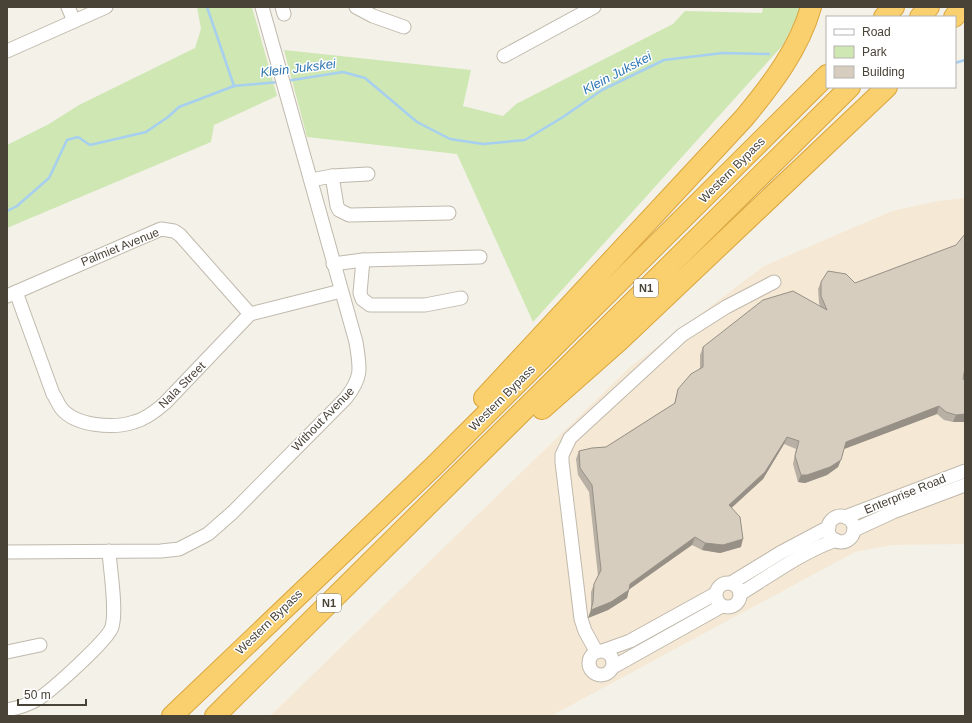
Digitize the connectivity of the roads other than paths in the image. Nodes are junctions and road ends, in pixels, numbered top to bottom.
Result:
1 (68, 7) edge
2 (106, 7) edge
3 (262, 7) edge
4 (356, 7) edge
5 (594, 7) edge
6 (811, 7) edge
7 (894, 7) edge
8 (930, 7) edge
9 (963, 7) edge
10 (885, 16) edge
11 (921, 16) edge
12 (955, 16) edge
13 (74, 20) junction
14 (404, 27) dead end
15 (7, 51) edge
16 (504, 56) dead end
17 (826, 75) edge
18 (849, 88) edge
19 (886, 88) edge
20 (368, 174) dead end
21 (332, 176) junction
22 (311, 180) junction
23 (449, 213) dead end
24 (480, 257) dead end
25 (363, 260) junction
26 (333, 264) junction
27 (774, 282) dead end
28 (341, 291) junction
29 (12, 294) edge
30 (461, 298) dead end
31 (250, 314) junction
32 (434, 466) junction
33 (965, 471) edge
34 (965, 485) edge
35 (442, 489) junction
36 (845, 517) junction
37 (829, 527) junction
38 (854, 530) junction
39 (836, 540) junction
40 (109, 551) junction
41 (7, 552) edge
42 (731, 583) junction
43 (715, 594) junction
44 (740, 594) junction
45 (722, 606) junction
46 (40, 646) dead end
47 (601, 651) junction
48 (7, 652) edge
49 (613, 667) junction
50 (7, 710) edge
51 (172, 716) edge
52 (215, 716) edge

1 - 13 street
2 - 13 street
3 - 22 street, Without Avenue
4 - 14 street
5 - 16 street
6 - 32 highway
7 - 10 highway
8 - 11 highway
9 - 12 highway
13 - 15 street
17 - 32 highway, Western Bypass / N1
18 - 35 highway, Western Bypass / N1
19 - 35 highway
20 - 21 street
21 - 22 street
21 - 23 street
22 - 26 street, Without Avenue
24 - 25 street
25 - 26 street
25 - 30 street
26 - 28 street, Without Avenue
27 - 47 street
28 - 31 street
28 - 40 street, Without Avenue
29 - 31 street, Palmiet Avenue
29 - 31 street, Nala Street
32 - 51 highway, Western Bypass / N1
33 - 36 street, Enterprise Road
34 - 38 street, Enterprise Road
35 - 52 highway, Western Bypass / N1
36 - 37 street
36 - 38 street
37 - 39 street
37 - 42 street
38 - 39 street
39 - 44 street
40 - 41 street, Without Avenue
40 - 50 street
42 - 43 street
42 - 44 street
43 - 45 street
43 - 47 street
44 - 45 street
45 - 49 street
46 - 48 street
47 - 49 street
47 - 49 street

